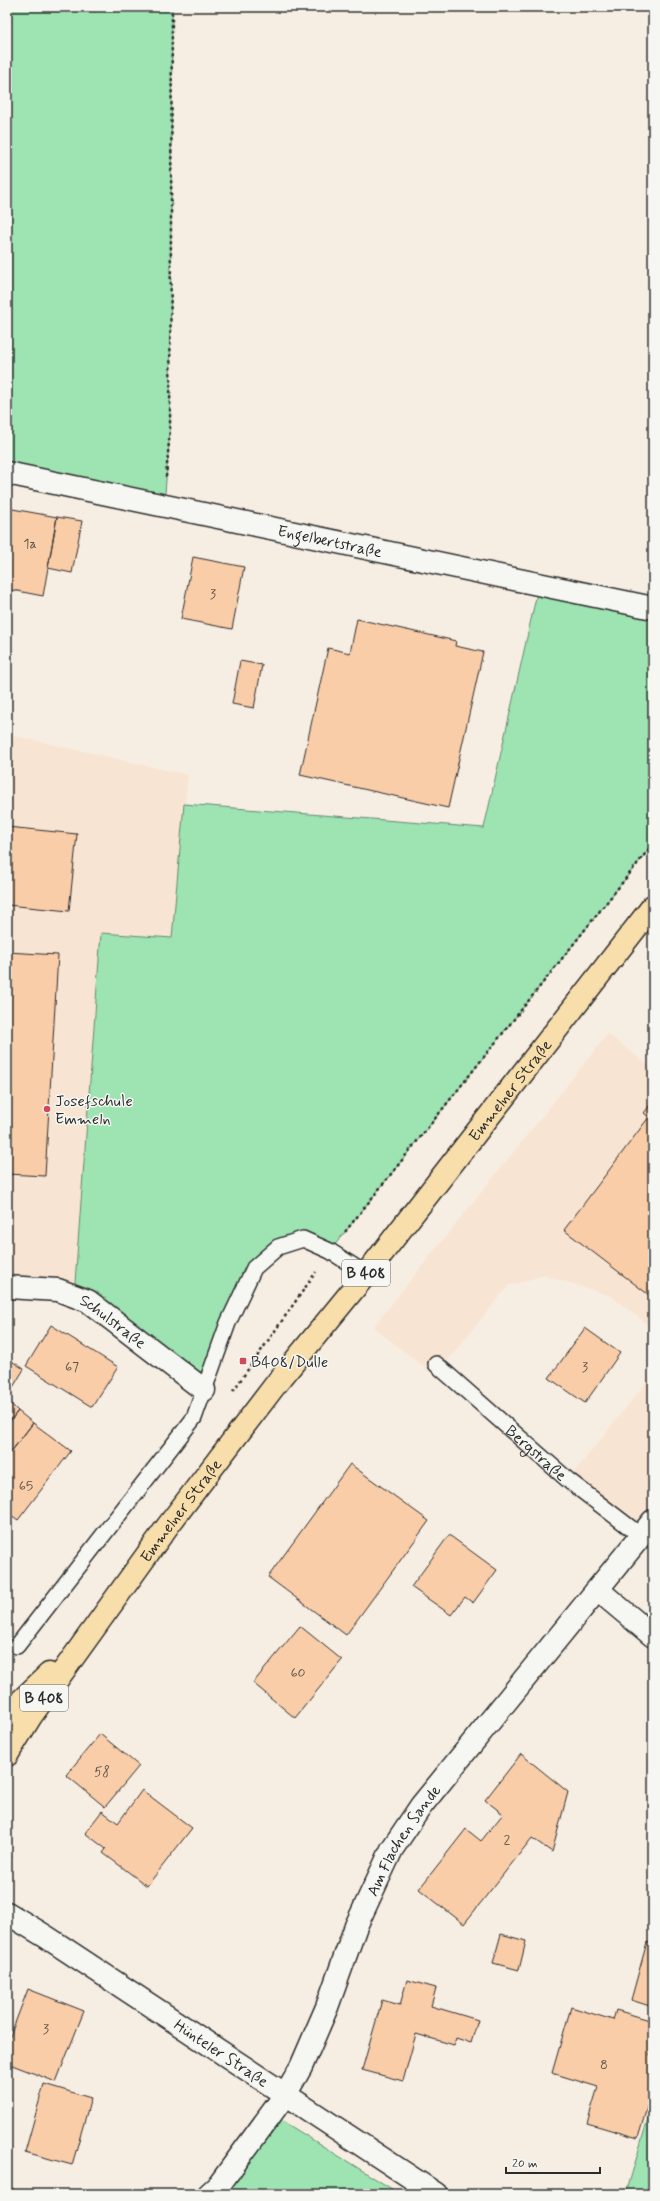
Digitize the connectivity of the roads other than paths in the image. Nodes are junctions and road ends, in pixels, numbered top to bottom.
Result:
1 (7, 473) edge
2 (653, 608) edge
3 (653, 906) edge
4 (366, 1274) junction
5 (7, 1287) edge
6 (436, 1364) dead end
7 (204, 1390) junction
8 (647, 1528) edge
9 (598, 1590) junction
10 (653, 1636) edge
11 (83, 1642) junction
12 (17, 1646) dead end
13 (7, 1714) edge
14 (7, 1755) edge
15 (7, 1913) edge
16 (285, 2095) junction
17 (209, 2194) edge
18 (436, 2194) edge

1 - 2 street, Engelbertstraße
3 - 4 main road, Emmelner Straße / B 408
4 - 7 lane
4 - 11 main road, Emmelner Straße / B 408
5 - 7 street, Schulstraße
6 - 8 lane, Bergstraße
7 - 12 lane
8 - 9 street, Am Flachen Sande
9 - 10 street
9 - 16 street, Am Flachen Sande
11 - 13 main road
11 - 14 main road, Emmelner Straße / B 408
15 - 16 street, Hünteler Straße
16 - 17 street, Am Flachen Sande
16 - 18 street, Hünteler Straße

